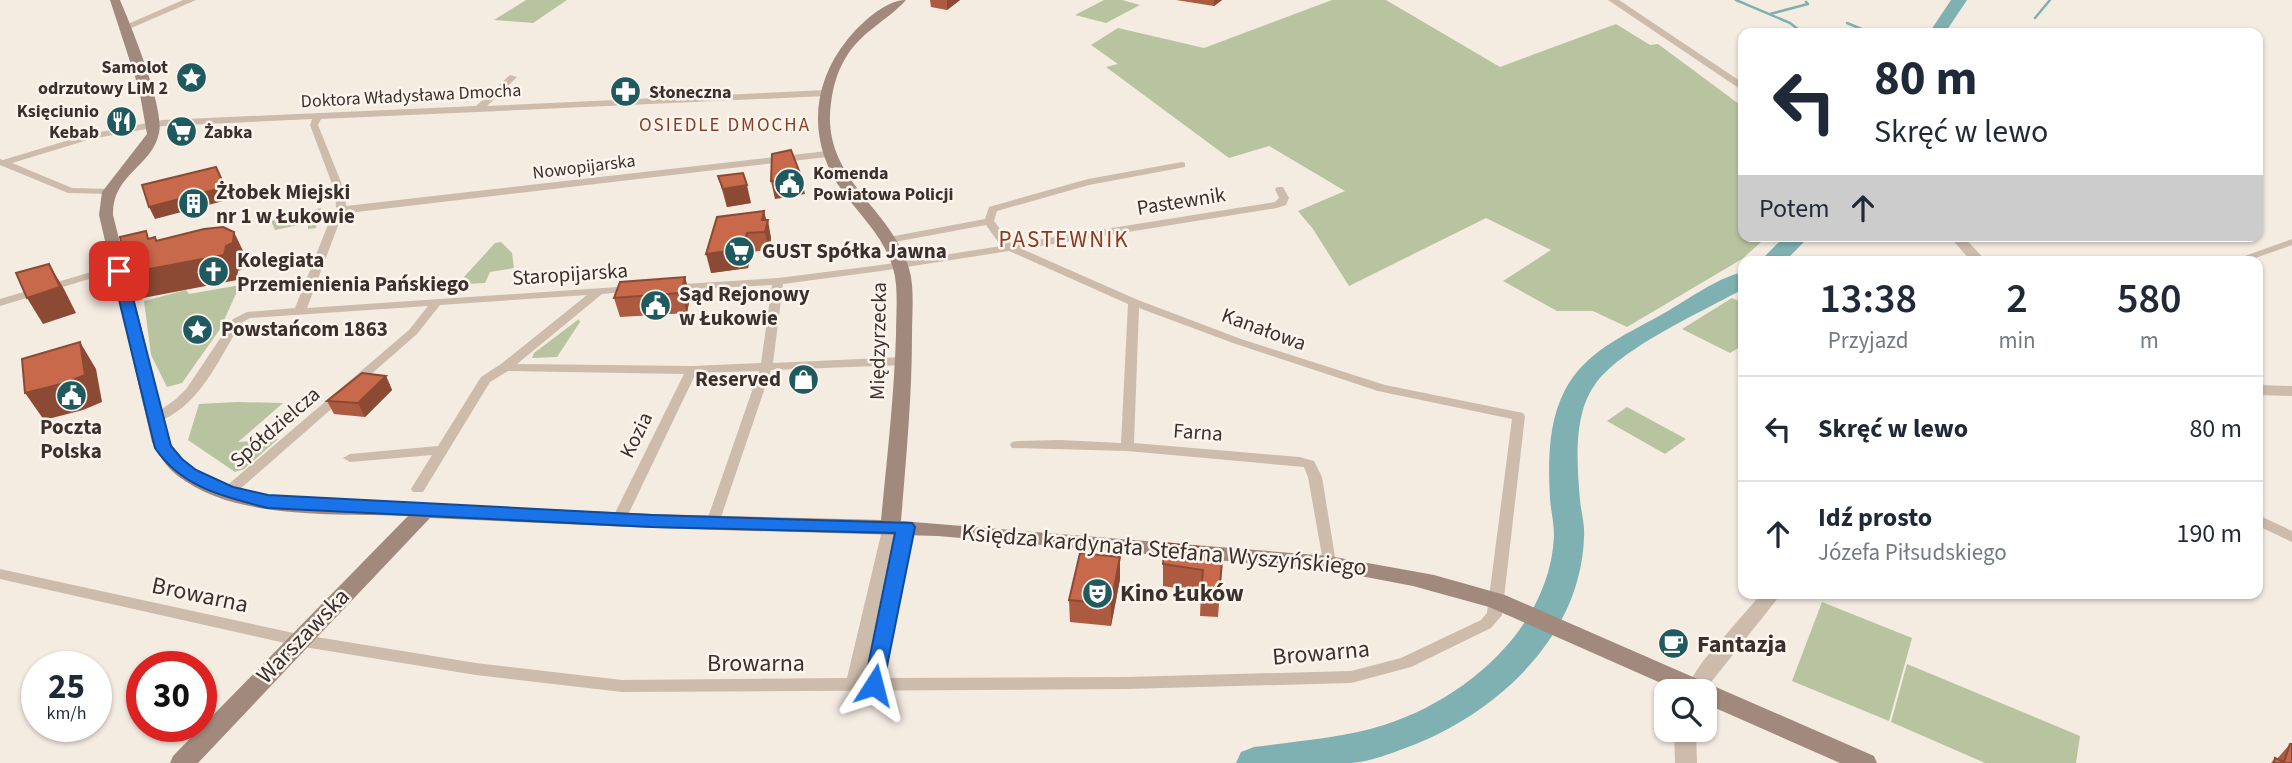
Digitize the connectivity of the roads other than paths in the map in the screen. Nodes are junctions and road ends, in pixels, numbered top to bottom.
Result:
1 (115, 0) edge
2 (191, 0) edge
3 (901, 0) edge
4 (1613, 0) edge
5 (126, 26) junction
6 (513, 77) dead end
7 (1738, 85) edge
8 (826, 93) junction
9 (478, 108) junction
10 (317, 116) junction
11 (153, 124) junction
12 (827, 154) junction
13 (1, 163) edge
14 (1182, 164) dead end
15 (1280, 189) dead end
16 (110, 191) junction
17 (345, 210) junction
18 (989, 221) junction
19 (889, 240) junction
20 (1961, 242) edge
21 (2292, 242) edge
22 (1007, 246) junction
23 (1974, 256) edge
24 (2251, 256) edge
25 (900, 265) junction
26 (118, 267) junction
27 (778, 281) junction
28 (599, 291) junction
29 (437, 302) junction
30 (1134, 302) junction
31 (0, 303) edge
32 (300, 310) junction
33 (904, 361) junction
34 (505, 367) junction
35 (766, 368) junction
36 (691, 370) junction
37 (2263, 390) edge
38 (2292, 391) edge
39 (154, 419) junction
40 (1017, 445) dead end
41 (1126, 447) junction
42 (441, 450) junction
43 (350, 458) dead end
44 (418, 489) dead end
45 (228, 492) junction
46 (425, 511) junction
47 (619, 519) junction
48 (2263, 522) edge
49 (713, 523) junction
50 (898, 527) junction
51 (2292, 537) edge
52 (1329, 563) junction
53 (0, 573) edge
54 (1768, 599) edge
55 (1497, 601) junction
56 (299, 640) junction
57 (1673, 679) edge
58 (1702, 679) edge
59 (854, 685) junction
60 (874, 685) junction
61 (1717, 699) edge
62 (1685, 742) edge
63 (182, 763) edge
64 (1686, 763) edge
65 (1865, 763) edge

1 - 5 main road
2 - 5 street
3 - 8 main road, Międzyrzecka
4 - 7 street
5 - 11 main road
6 - 9 street
8 - 9 street, Doktora Władysława Dmocha
8 - 12 main road, Międzyrzecka
9 - 10 street, Doktora Władysława Dmocha
10 - 11 street, Doktora Władysława Dmocha
10 - 17 street
11 - 13 street, Doktora Władysława Dmocha
11 - 16 main road
12 - 17 street, Nowopijarska
12 - 19 main road, Międzyrzecka
13 - 16 street
14 - 18 street, Pastewnik
15 - 22 street, Pastewnik
16 - 26 main road, Księdza kardynała Stefana Wyszyńskiego
17 - 32 street
18 - 19 street
18 - 22 street
19 - 25 main road, Międzyrzecka
20 - 23 street
21 - 24 street
22 - 25 street, Pastewnik
22 - 30 street, Kanałowa
25 - 27 street, Staropijarska
25 - 33 main road, Międzyrzecka
26 - 31 street
26 - 39 main road, Księdza kardynała Stefana Wyszyńskiego
27 - 28 street, Staropijarska
27 - 35 street
28 - 29 street, Staropijarska
28 - 34 street
29 - 32 street, Staropijarska
29 - 45 street, Spółdzielcza
30 - 41 street
30 - 55 street, Kanałowa
32 - 39 street, Staropijarska
33 - 35 street
33 - 50 main road, Międzyrzecka
34 - 36 street
34 - 42 street
35 - 36 street
35 - 49 street
36 - 47 street, Kozia
37 - 38 street
39 - 45 main road, Księdza kardynała Stefana Wyszyńskiego
40 - 41 street
41 - 52 street, Farna
42 - 43 street
42 - 44 street
45 - 46 main road, Księdza kardynała Stefana Wyszyńskiego
46 - 47 main road, Księdza kardynała Stefana Wyszyńskiego
46 - 56 main road, Warszawska
47 - 49 main road, Księdza kardynała Stefana Wyszyńskiego
48 - 51 street
49 - 50 main road, Księdza kardynała Stefana Wyszyńskiego
50 - 52 main road, Księdza kardynała Stefana Wyszyńskiego
50 - 59 street
50 - 60 street
52 - 55 main road, Księdza kardynała Stefana Wyszyńskiego
53 - 56 street, Browarna
54 - 58 street
55 - 57 main road, Księdza kardynała Stefana Wyszyńskiego
55 - 60 street, Browarna
56 - 59 street, Browarna
56 - 63 main road, Warszawska
59 - 60 street, Browarna
61 - 65 main road, Księdza kardynała Stefana Wyszyńskiego
62 - 64 street

